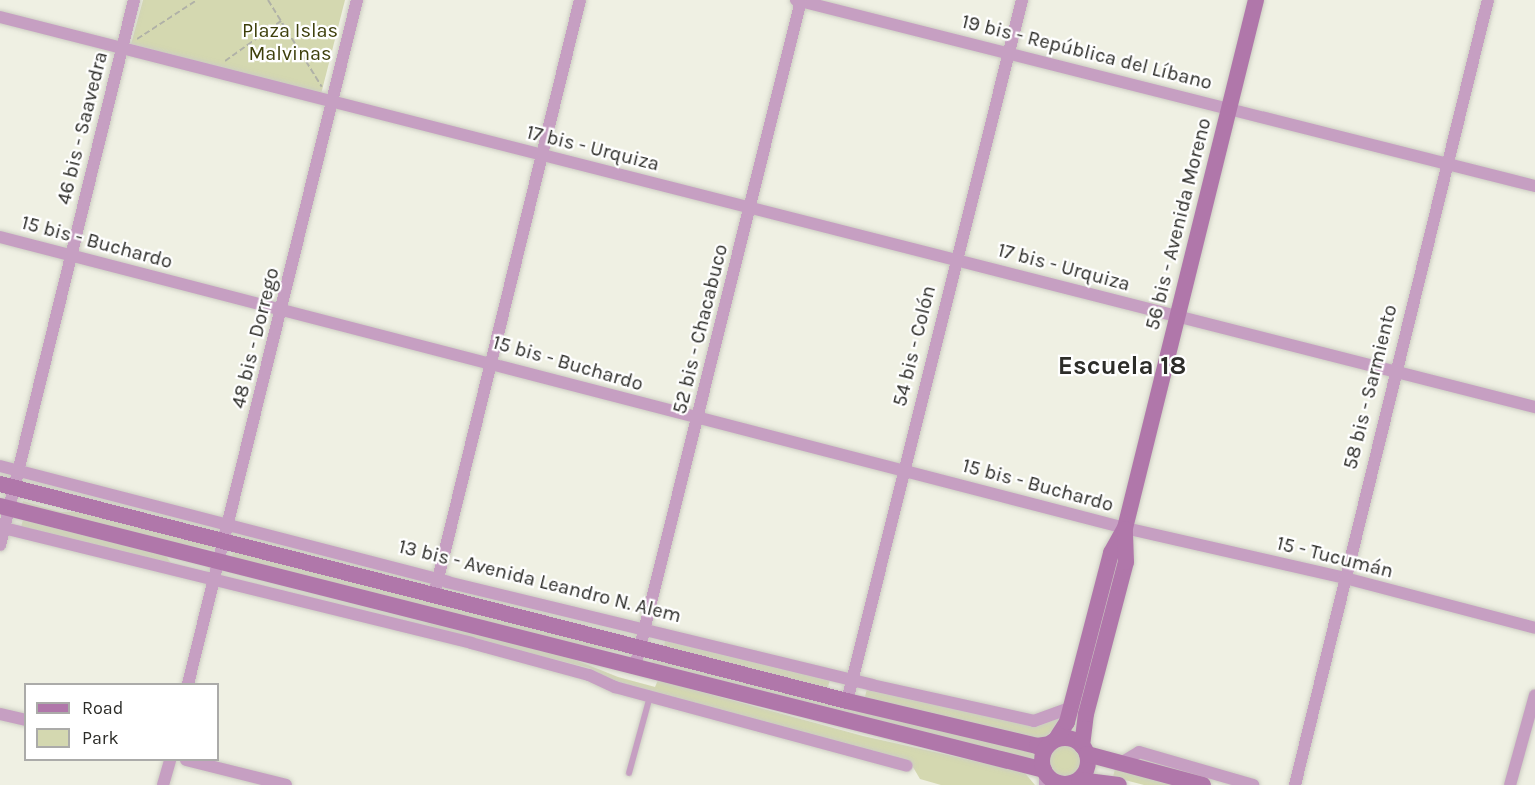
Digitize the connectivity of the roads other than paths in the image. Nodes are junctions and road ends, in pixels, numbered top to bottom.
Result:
1 (134, 0) edge
2 (357, 0) edge
3 (580, 0) edge
4 (799, 0) edge
5 (1022, 0) edge
6 (1256, 0) edge
7 (1488, 0) edge
8 (0, 17) edge
9 (121, 50) junction
10 (1009, 52) junction
11 (332, 102) junction
12 (1229, 107) junction
13 (541, 154) junction
14 (1446, 165) junction
15 (1535, 186) edge
16 (750, 209) junction
17 (0, 237) edge
18 (71, 255) junction
19 (956, 259) junction
20 (282, 310) junction
21 (1176, 316) junction
22 (489, 361) junction
23 (1394, 370) junction
24 (1535, 407) edge
25 (697, 419) junction
26 (0, 466) edge
27 (16, 470) junction
28 (903, 470) junction
29 (6, 486) edge
30 (5, 507) edge
31 (228, 524) junction
32 (2, 528) edge
33 (1125, 528) junction
34 (223, 543) junction
35 (0, 545) edge
36 (219, 562) junction
37 (1345, 578) junction
38 (214, 579) junction
39 (436, 588) junction
40 (643, 627) junction
41 (1535, 628) edge
42 (640, 646) junction
43 (635, 667) junction
44 (853, 680) junction
45 (188, 683) edge
46 (1535, 695) edge
47 (650, 696) junction
48 (847, 701) junction
49 (1070, 708) junction
50 (0, 714) edge
51 (24, 720) edge
52 (1053, 742) junction
53 (1085, 750) junction
54 (169, 761) edge
55 (194, 761) edge
56 (1121, 763) junction
57 (908, 766) dead end
58 (629, 772) dead end
59 (1045, 776) edge
60 (1072, 783) edge
61 (1104, 783) edge
62 (163, 785) edge
63 (286, 785) edge
64 (1119, 785) edge
65 (1203, 785) edge
66 (1253, 785) edge
67 (1295, 785) edge
68 (1510, 785) edge

1 - 9 street, 46 bis - Saavedra
2 - 11 street, 48 bis - Dorrego
3 - 13 street
4 - 10 street, 19 bis - República del Líbano
4 - 16 street, 52 bis - Chacabuco
5 - 10 street, 54 bis - Colón
6 - 12 main road, 56 bis - Avenida Moreno
7 - 14 street, 58 bis - Sarmiento
8 - 9 street, 17 bis - Urquiza
9 - 11 street, 17 bis - Urquiza
9 - 18 street, 46 bis - Saavedra
10 - 12 street, 19 bis - República del Líbano
10 - 19 street, 54 bis - Colón
11 - 13 street, 17 bis - Urquiza
11 - 20 street, 48 bis - Dorrego
12 - 14 street, 19 bis - República del Líbano
12 - 21 main road, 56 bis - Avenida Moreno
13 - 16 street, 17 bis - Urquiza
13 - 22 street
14 - 15 street, 19 bis - República del Líbano
14 - 23 street, 58 bis - Sarmiento
16 - 19 street, 17 bis - Urquiza
16 - 25 street, 52 bis - Chacabuco
17 - 18 street, 15 bis - Buchardo
18 - 20 street, 15 bis - Buchardo
18 - 27 street, 46 bis - Saavedra
19 - 21 street, 17 bis - Urquiza
19 - 28 street, 54 bis - Colón
20 - 22 street, 15 bis - Buchardo
20 - 31 street, 48 bis - Dorrego
21 - 23 street, 17 bis - Urquiza
21 - 33 main road, 56 bis - Avenida Moreno
22 - 25 street, 15 bis - Buchardo
22 - 39 street
23 - 24 street, 17 bis - Urquiza
23 - 37 street, 58 bis - Sarmiento
25 - 28 street, 15 bis - Buchardo
25 - 40 street, 52 bis - Chacabuco
26 - 27 street, 13 bis - Avenida Leandro N. Alem
27 - 29 street, 46 bis - Saavedra
27 - 31 street, 13 bis - Avenida Leandro N. Alem
28 - 33 street, 15 bis - Buchardo
28 - 44 street, 54 bis - Colón
29 - 30 street, 46 bis - Saavedra
29 - 34 main road, 13 bis - Avenida Leandro N. Alem
30 - 32 street, 46 bis - Saavedra
30 - 36 main road
31 - 34 street, 48 bis - Dorrego
31 - 39 street, 13 bis - Avenida Leandro N. Alem
32 - 35 street, 46 bis - Saavedra
32 - 38 street
33 - 37 street, 15 - Tucumán
33 - 49 main road, 56 bis - Avenida Moreno
33 - 53 main road, 56 bis - Avenida Moreno
34 - 36 street, 48 bis - Dorrego
34 - 39 main road, 13 bis - Avenida Leandro N. Alem
36 - 38 street, 48 bis - Dorrego
36 - 43 main road
37 - 41 street, 15 - Tucumán
37 - 67 street, 58 bis - Sarmiento
38 - 45 street, 48 bis - Dorrego
38 - 47 street
39 - 40 street, 13 bis - Avenida Leandro N. Alem
39 - 42 main road, 13 bis - Avenida Leandro N. Alem
40 - 42 street, 52 bis - Chacabuco
40 - 44 street, 13 bis - Avenida Leandro N. Alem
42 - 43 street, 52 bis - Chacabuco
42 - 48 main road, 13 bis - Avenida Leandro N. Alem
43 - 59 main road
44 - 48 street, 54 bis - Colón
44 - 49 street, 13 bis - Avenida Leandro N. Alem
46 - 68 street
47 - 57 street
47 - 58 lane
48 - 52 main road, 13 bis - Avenida Leandro N. Alem
49 - 52 main road, 56 bis - Avenida Moreno
50 - 51 street
52 - 53 main road
52 - 59 main road
53 - 56 main road
53 - 60 main road
54 - 62 street
55 - 63 street
56 - 65 main road
56 - 66 street
59 - 60 main road
60 - 61 main road
61 - 64 main road

